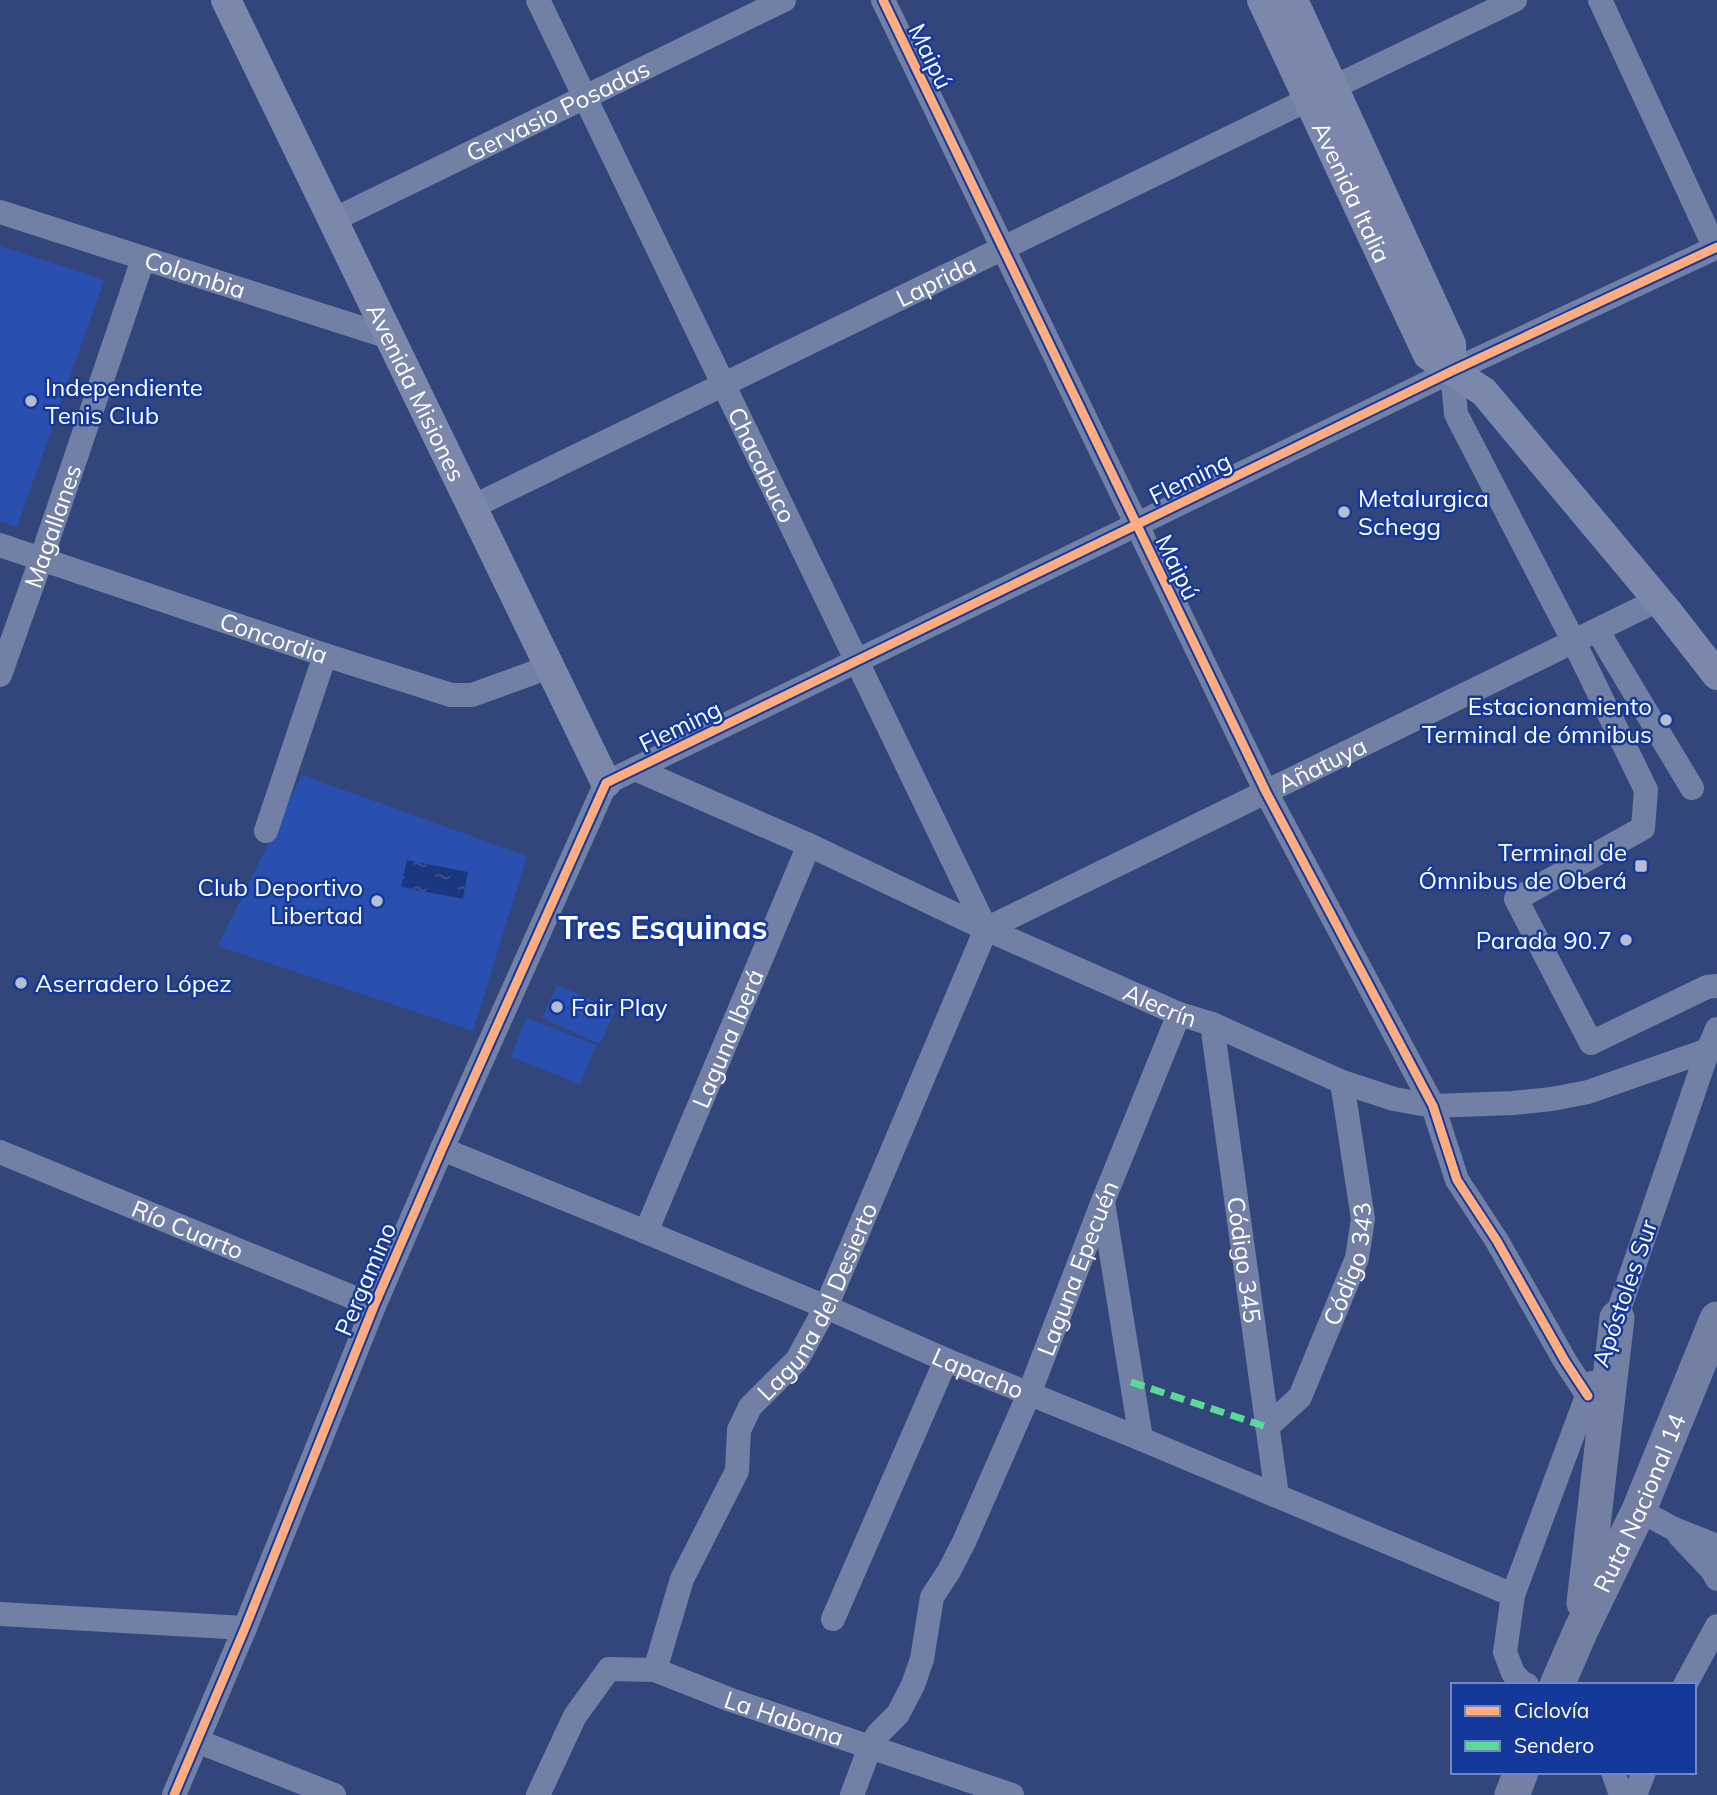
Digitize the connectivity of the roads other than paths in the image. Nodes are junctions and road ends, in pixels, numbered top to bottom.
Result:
1 (226, 0) edge
2 (538, 0) edge
3 (784, 0) edge
4 (883, 0) edge
5 (1262, 0) edge
6 (1293, 0) edge
7 (1515, 0) edge
8 (1600, 0) edge
9 (1321, 93) junction
10 (584, 97) junction
11 (0, 212) edge
12 (332, 220) junction
13 (1003, 248) junction
14 (1716, 248) edge
15 (143, 259) junction
16 (389, 338) junction
17 (1452, 372) junction
18 (723, 384) junction
19 (472, 507) junction
20 (1137, 525) junction
21 (0, 545) edge
22 (41, 559) junction
23 (1658, 600) junction
24 (1597, 630) junction
25 (1574, 642) junction
26 (325, 655) junction
27 (857, 661) junction
28 (549, 667) junction
29 (1717, 674) edge
30 (0, 675) edge
31 (635, 769) junction
32 (606, 783) junction
33 (1692, 789) dead end
34 (1266, 792) junction
35 (266, 831) dead end
36 (809, 845) junction
37 (986, 929) junction
38 (1717, 986) edge
39 (1179, 1014) junction
40 (1212, 1024) junction
41 (1712, 1039) edge
42 (1342, 1082) junction
43 (1433, 1106) junction
44 (442, 1149) junction
45 (0, 1152) edge
46 (1103, 1201) junction
47 (646, 1232) junction
48 (374, 1306) junction
49 (826, 1307) junction
50 (1617, 1318) junction
51 (1717, 1319) edge
52 (946, 1360) junction
53 (1029, 1394) junction
54 (1588, 1396) junction
55 (1267, 1427) junction
56 (1141, 1439) junction
57 (1277, 1496) junction
58 (1639, 1510) junction
59 (1674, 1529) junction
60 (1717, 1546) edge
61 (1717, 1580) edge
62 (1513, 1595) junction
63 (0, 1614) edge
64 (833, 1619) dead end
65 (1717, 1626) edge
66 (245, 1628) junction
67 (1581, 1630) junction
68 (655, 1670) junction
69 (1522, 1683) edge
70 (1558, 1683) edge
71 (1686, 1683) edge
72 (197, 1741) junction
73 (870, 1747) junction
74 (1520, 1774) edge
75 (1614, 1774) edge
76 (1643, 1774) edge
77 (174, 1795) edge
78 (334, 1795) edge
79 (538, 1795) edge
80 (852, 1795) edge
81 (1013, 1795) edge
82 (1512, 1795) edge
83 (1621, 1795) edge
84 (1635, 1795) edge

1 - 12 main road, Avenida Misiones
2 - 10 street, Chacabuco
3 - 10 street, Gervasio Posadas
4 - 13 street, Maipú
5 - 9 main road, Avenida Italia
6 - 9 main road, Avenida Italia
7 - 9 street, Laprida
8 - 14 street
9 - 13 street, Laprida
9 - 17 main road, Avenida Italia
10 - 12 street, Gervasio Posadas
10 - 18 street, Chacabuco
11 - 15 street, Colombia
12 - 16 main road, Avenida Misiones
13 - 18 street, Laprida
13 - 20 street, Maipú
14 - 17 street, Fleming
15 - 16 street, Colombia
15 - 22 street, Magallanes
16 - 19 main road, Avenida Misiones
17 - 20 street, Fleming
17 - 23 main road
17 - 25 street, Avenida Italia
18 - 19 street, Laprida
18 - 27 street, Chacabuco
19 - 28 main road, Avenida Misiones
20 - 27 street, Fleming
20 - 34 street, Maipú
21 - 22 street, Concordia
22 - 26 street, Concordia
22 - 30 street, Magallanes
23 - 24 street, Añatuya
23 - 29 main road
24 - 25 street, Añatuya
24 - 33 street
25 - 34 street, Añatuya
25 - 38 street, Avenida Italia
26 - 28 street, Concordia
26 - 35 street
27 - 31 street, Fleming
27 - 37 street, Chacabuco
28 - 32 main road, Avenida Misiones
31 - 32 street, Fleming
31 - 36 street, Alecrín
32 - 44 street, Pergamino
34 - 37 street, Añatuya
34 - 43 street, Maipú
36 - 37 street, Alecrín
36 - 47 street, Laguna Iberá
37 - 39 street, Alecrín
37 - 49 street, Laguna del Desierto
39 - 40 street, Alecrín
39 - 46 street, Laguna Epecuén
40 - 42 street, Alecrín
40 - 55 street, Código 345
41 - 43 street, Alecrín
41 - 50 street, Apóstoles Sur
42 - 43 street, Alecrín
42 - 55 street, Código 343
43 - 54 street, Maipú
44 - 47 street, Lapacho
44 - 48 street, Pergamino
45 - 48 street, Río Cuarto
46 - 53 street, Laguna Epecuén
46 - 56 street
47 - 49 street, Lapacho
48 - 66 street, Pergamino
49 - 52 street, Lapacho
49 - 68 street, Laguna del Desierto
50 - 54 street, Apóstoles Sur
50 - 67 highway
51 - 58 highway, Ruta Nacional 14
52 - 53 street, Lapacho
52 - 64 street
53 - 56 street, Lapacho
53 - 73 street, Laguna Epecuén
54 - 62 street, Apóstoles Sur
55 - 57 street, Código 345
56 - 57 street, Lapacho
57 - 62 street, Lapacho
58 - 59 street
58 - 67 highway, Ruta Nacional 14
59 - 60 street
59 - 61 street
62 - 69 street, Apóstoles Sur
63 - 66 street
65 - 71 street
66 - 72 street, Pergamino
67 - 70 highway, Ruta Nacional 14
68 - 73 street, La Habana
68 - 79 street, La Habana
72 - 77 street, Pergamino
72 - 78 street
73 - 80 street, Laguna Epecuén
73 - 81 street, La Habana
74 - 82 highway
75 - 83 street
76 - 84 street

